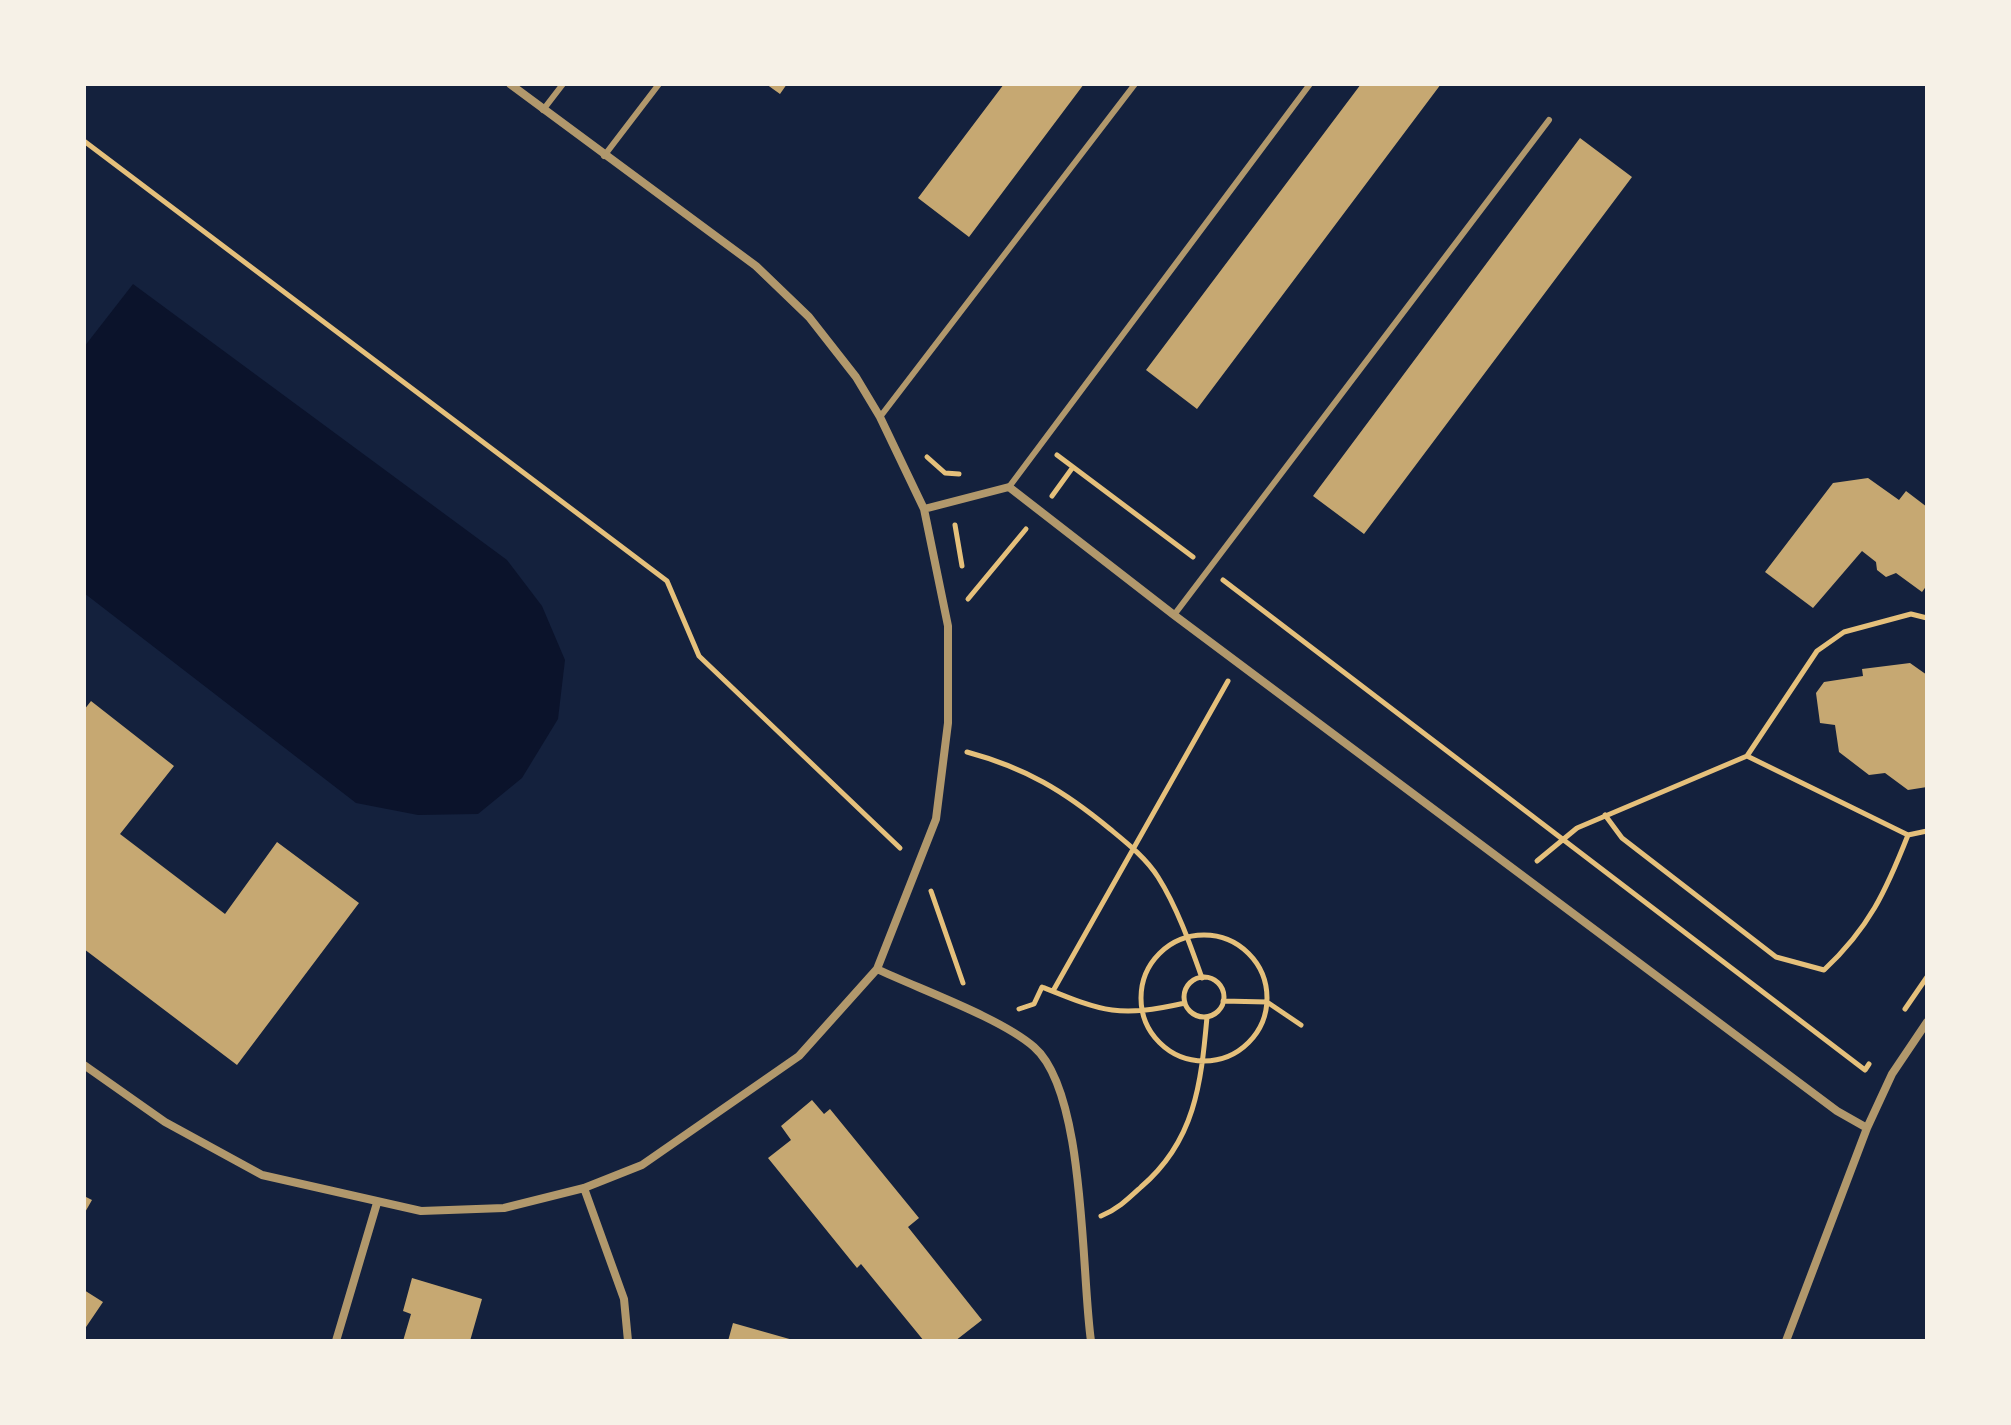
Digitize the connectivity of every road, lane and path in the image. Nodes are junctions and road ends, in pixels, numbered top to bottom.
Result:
1 (510, 84) edge
2 (563, 84) edge
3 (659, 84) edge
4 (1135, 84) edge
5 (1310, 84) edge
6 (543, 110) junction
7 (1549, 120) dead end
8 (84, 141) edge
9 (604, 156) junction
10 (880, 417) junction
11 (1043, 445) junction
12 (1073, 467) junction
13 (945, 473) dead end
14 (1009, 487) junction
15 (951, 500) junction
16 (924, 509) junction
17 (1040, 512) junction
18 (1210, 570) junction
19 (963, 571) dead end
20 (965, 585) dead end
21 (968, 599) junction
22 (968, 614) dead end
23 (1174, 615) junction
24 (1927, 618) edge
25 (1238, 663) junction
26 (1747, 756) junction
27 (959, 764) dead end
28 (1605, 815) junction
29 (1927, 831) edge
30 (1908, 835) junction
31 (1563, 840) junction
32 (1134, 849) junction
33 (918, 865) junction
34 (1520, 874) junction
35 (922, 895) dead end
36 (1187, 937) junction
37 (877, 969) junction
38 (1927, 977) edge
39 (1202, 978) junction
40 (954, 986) dead end
41 (1053, 991) junction
42 (1223, 1001) junction
43 (1267, 1002) junction
44 (1185, 1003) junction
45 (1012, 1009) dead end
46 (1143, 1012) junction
47 (1207, 1017) junction
48 (1898, 1019) dead end
49 (1927, 1022) edge
50 (1301, 1025) dead end
51 (1873, 1057) dead end
52 (1203, 1061) junction
53 (84, 1065) edge
54 (1867, 1128) junction
55 (584, 1188) junction
56 (377, 1203) junction
57 (1079, 1220) junction
58 (336, 1341) edge
59 (628, 1341) edge
60 (1091, 1341) edge
61 (1786, 1341) edge

1 - 6 street
2 - 6 lane
3 - 9 lane
4 - 10 lane
5 - 11 lane
6 - 9 street
7 - 18 lane
8 - 33 path
9 - 10 street
10 - 16 street
11 - 12 path
11 - 14 lane
12 - 17 path
12 - 18 path
13 - 15 path
14 - 15 street
14 - 17 street
15 - 16 street
15 - 19 path
16 - 33 street
17 - 21 path
17 - 23 street
18 - 23 lane
18 - 31 path
20 - 21 path
21 - 22 path
23 - 25 street
24 - 26 path
25 - 32 path
25 - 34 street
26 - 28 path
26 - 30 path
27 - 32 path
28 - 30 path
28 - 31 path
29 - 30 path
31 - 34 path
31 - 51 path
32 - 36 path
32 - 41 path
33 - 37 street
34 - 54 street
35 - 40 path
36 - 39 path
36 - 43 path
36 - 46 path
37 - 55 street
37 - 57 street
38 - 48 path
39 - 42 path
39 - 44 path
41 - 45 path
41 - 46 path
42 - 43 path
42 - 47 path
43 - 50 path
43 - 52 path
44 - 46 path
44 - 47 path
46 - 52 path
47 - 52 path
49 - 54 street
52 - 57 path
53 - 56 street
54 - 61 street
55 - 56 street
55 - 59 street
56 - 58 street
57 - 60 street

